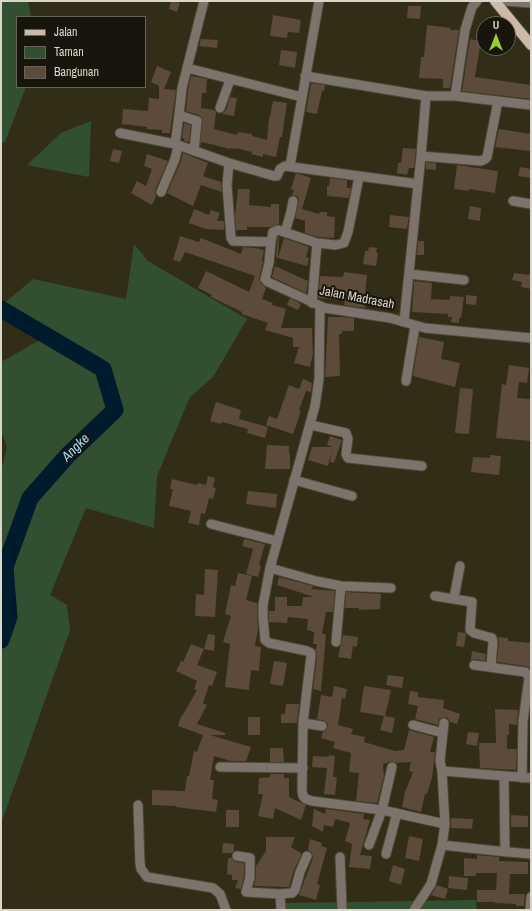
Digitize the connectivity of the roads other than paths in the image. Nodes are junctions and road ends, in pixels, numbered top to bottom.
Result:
1 (204, 1) edge
2 (319, 1) edge
3 (477, 1) edge
4 (495, 1) edge
5 (504, 1) edge
6 (531, 3) edge
7 (531, 45) edge
8 (187, 68) junction
9 (305, 76) junction
10 (230, 80) junction
11 (426, 96) junction
12 (455, 96) junction
13 (302, 97) junction
14 (498, 101) junction
15 (531, 105) edge
16 (220, 108) dead end
17 (179, 115) junction
18 (120, 133) dead end
19 (176, 145) junction
20 (194, 151) junction
21 (421, 156) junction
22 (229, 163) junction
23 (290, 166) junction
24 (359, 176) junction
25 (418, 184) junction
26 (161, 192) dead end
27 (292, 201) dead end
28 (513, 201) dead end
29 (531, 204) edge
30 (285, 232) junction
31 (270, 242) junction
32 (317, 243) junction
33 (408, 274) junction
34 (464, 280) dead end
35 (316, 305) junction
36 (404, 321) junction
37 (415, 326) junction
38 (531, 338) edge
39 (406, 381) dead end
40 (311, 425) junction
41 (422, 466) dead end
42 (294, 480) junction
43 (352, 496) dead end
44 (211, 524) dead end
45 (277, 541) junction
46 (460, 566) dead end
47 (270, 568) junction
48 (340, 586) junction
49 (391, 588) dead end
50 (434, 596) dead end
51 (454, 598) junction
52 (336, 642) dead end
53 (474, 665) dead end
54 (491, 666) junction
55 (527, 721) edge
56 (303, 723) junction
57 (413, 725) dead end
58 (322, 726) dead end
59 (220, 766) dead end
60 (392, 766) dead end
61 (303, 768) junction
62 (442, 771) junction
63 (504, 777) junction
64 (526, 778) edge
65 (138, 805) dead end
66 (382, 810) junction
67 (397, 813) junction
68 (445, 824) junction
69 (369, 845) dead end
70 (442, 845) junction
71 (505, 852) junction
72 (386, 854) dead end
73 (531, 854) edge
74 (238, 856) dead end
75 (307, 856) dead end
76 (340, 857) dead end
77 (280, 894) junction
78 (531, 897) edge
79 (226, 910) edge
80 (281, 910) edge
81 (342, 910) edge
82 (414, 910) edge
83 (530, 910) edge

1 - 8 street
2 - 9 street
3 - 12 street
4 - 7 main road
5 - 6 street
8 - 10 street
8 - 17 street
9 - 11 street
9 - 13 street
10 - 13 street
10 - 16 street
11 - 12 street
11 - 21 street
12 - 14 street
13 - 23 street
14 - 15 street
14 - 21 street
17 - 19 street
17 - 20 street
18 - 19 street
19 - 20 street
19 - 26 street
20 - 22 street
21 - 25 street
22 - 23 street
22 - 31 street
23 - 24 street
24 - 25 street
24 - 32 street
25 - 33 street
27 - 30 street
28 - 29 street
30 - 31 street
30 - 32 street
31 - 35 street, Jalan Madrasah
32 - 35 street
33 - 34 street
33 - 36 street
35 - 36 street, Jalan Madrasah
35 - 40 street
36 - 37 street, Jalan Madrasah
37 - 38 street, Jalan Madrasah
37 - 39 street
40 - 41 street
40 - 42 street
42 - 43 street
42 - 45 street
44 - 45 street
45 - 47 street
46 - 51 street
47 - 48 street
47 - 56 street
48 - 49 street
48 - 52 street
50 - 51 street
51 - 54 street
53 - 54 street
54 - 55 street
55 - 64 street
56 - 58 street
56 - 61 street
57 - 62 street
59 - 61 street
60 - 66 street
61 - 66 street
62 - 63 street
62 - 68 street
63 - 64 street
63 - 71 street
65 - 79 street
66 - 67 street
66 - 69 street
67 - 68 street
67 - 72 street
68 - 70 street
70 - 71 street
70 - 82 street
71 - 73 street
74 - 77 street
75 - 77 street
76 - 81 street
77 - 80 street
78 - 83 street

